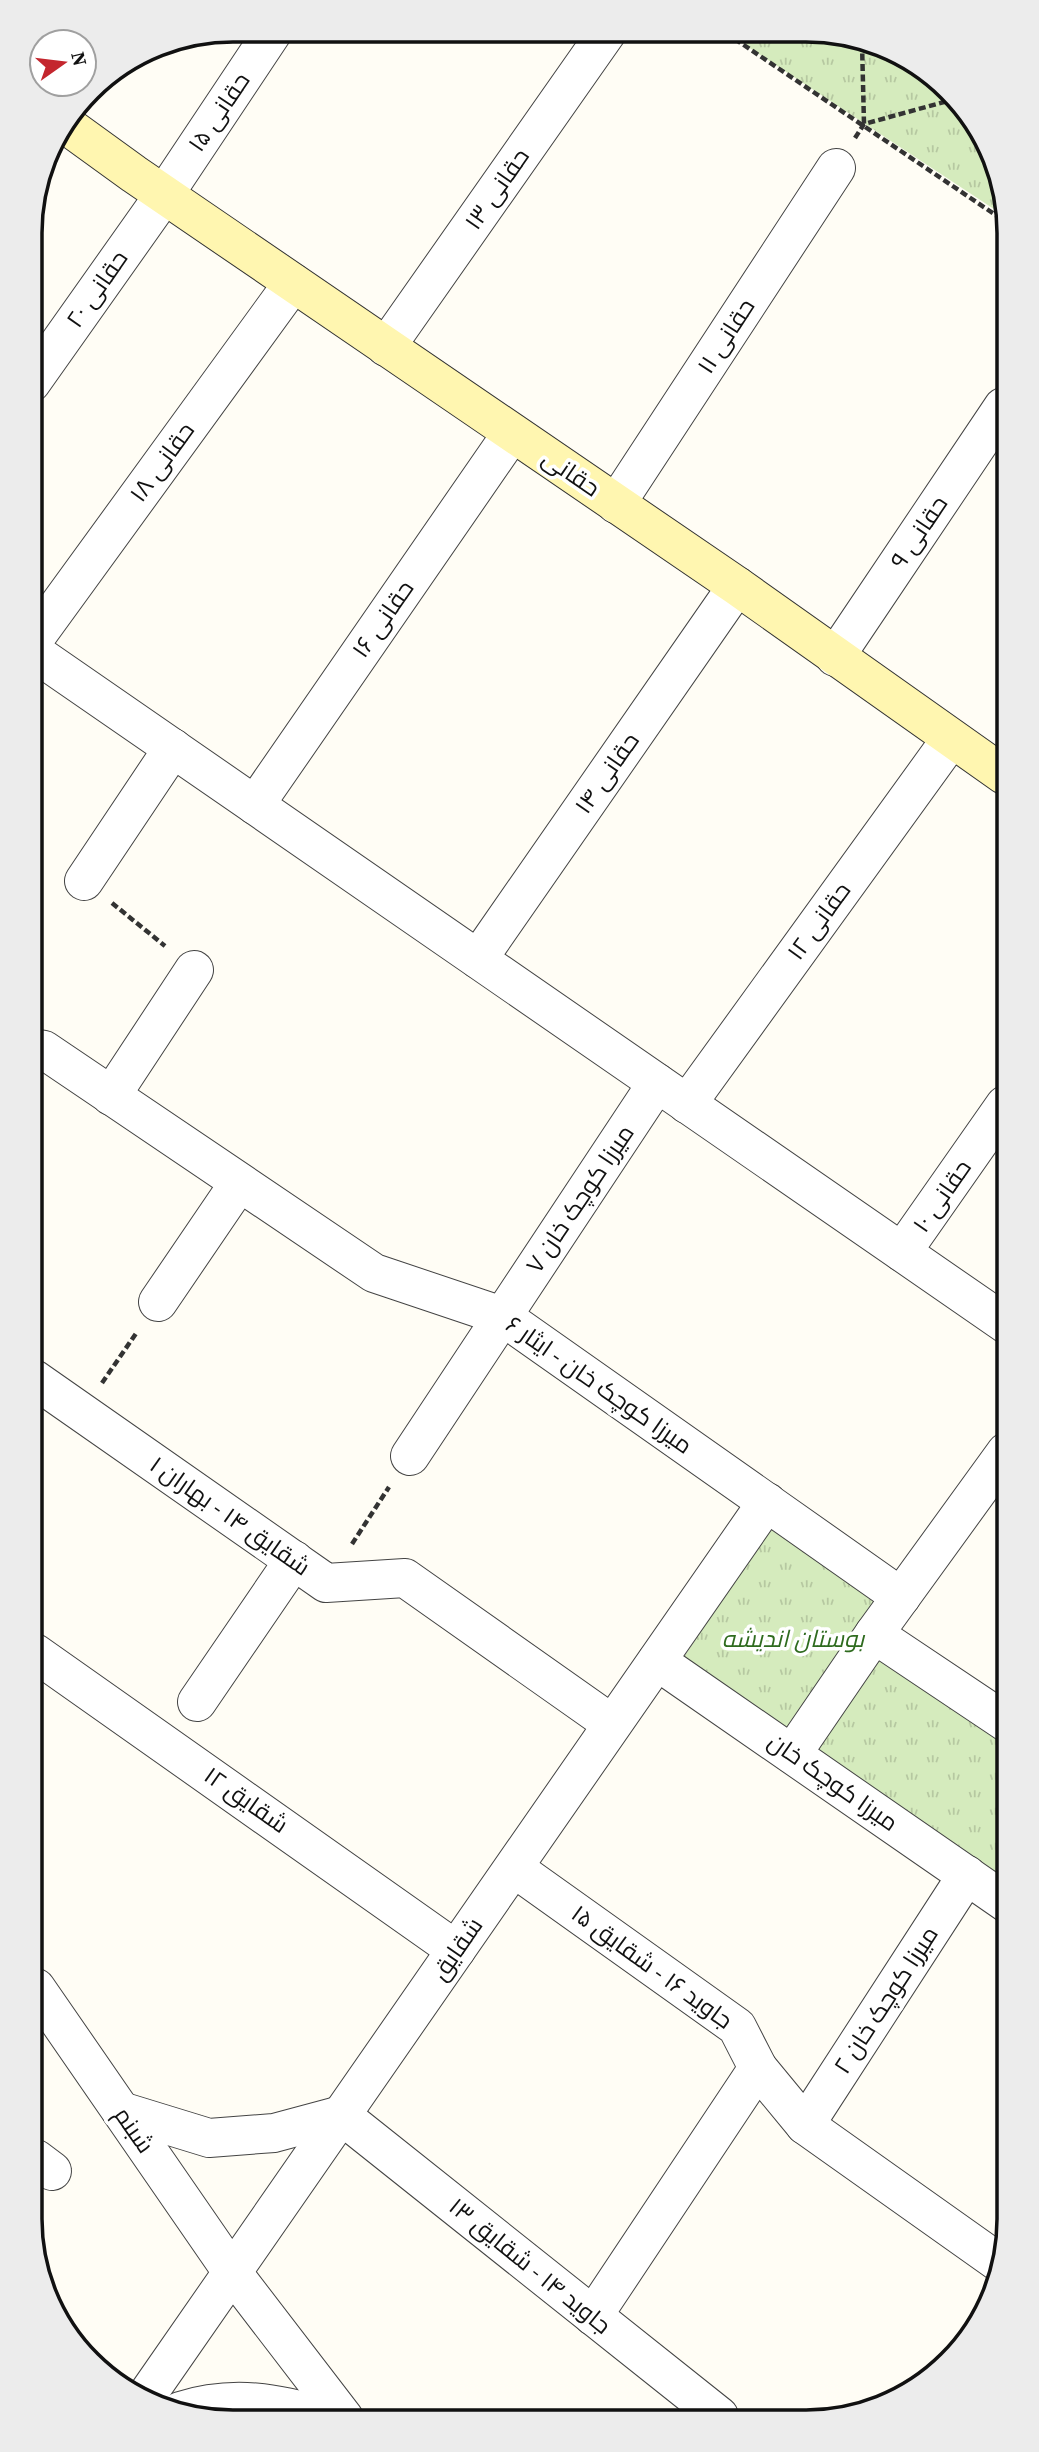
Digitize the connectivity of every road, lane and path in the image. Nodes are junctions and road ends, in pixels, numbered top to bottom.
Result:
1 (264, 42) edge
2 (600, 42) edge
3 (740, 42) edge
4 (862, 51) edge
5 (944, 102) edge
6 (864, 124) junction
7 (73, 130) edge
8 (61, 151) edge
9 (836, 168) joint
10 (149, 185) junction
11 (996, 215) edge
12 (293, 283) junction
13 (386, 347) junction
14 (42, 365) edge
15 (997, 416) edge
16 (512, 433) junction
17 (617, 504) junction
18 (737, 586) junction
19 (42, 628) edge
20 (835, 657) junction
21 (42, 658) edge
22 (951, 739) junction
23 (173, 748) junction
24 (997, 770) edge
25 (255, 805) junction
26 (84, 881) joint
27 (478, 959) junction
28 (194, 970) joint
29 (42, 1057) edge
30 (672, 1093) junction
31 (111, 1096) junction
32 (997, 1116) edge
33 (239, 1183) junction
34 (902, 1252) junction
35 (158, 1301) joint
36 (502, 1316) junction
37 (997, 1318) edge
38 (42, 1384) edge
39 (82, 1412) junction
40 (410, 1456) joint
41 (997, 1464) edge
42 (767, 1502) junction
43 (294, 1560) junction
44 (326, 1583) junction
45 (901, 1597) junction
46 (874, 1634) junction
47 (42, 1658) edge
48 (657, 1661) junction
49 (197, 1702) dead end
50 (997, 1716) edge
51 (612, 1724) junction
52 (792, 1754) junction
53 (514, 1868) junction
54 (967, 1875) junction
55 (997, 1896) edge
56 (456, 1950) junction
57 (42, 1997) edge
58 (758, 2068) junction
59 (121, 2111) junction
60 (341, 2115) junction
61 (805, 2125) junction
62 (993, 2258) edge
63 (232, 2272) junction
64 (593, 2316) junction
65 (150, 2390) edge
66 (197, 2406) edge
67 (302, 2410) edge
68 (338, 2410) edge
69 (711, 2410) edge

1 - 10 street, حقانی ۱۵
2 - 13 street, حقانی ۱۳
3 - 6 path
4 - 6 path
5 - 6 path
6 - 9 path
6 - 11 path
7 - 10 main road
8 - 10 main road
9 - 17 street, حقانی ۱۱
10 - 12 main road, حقانی
10 - 14 street, حقانی ۲۰
12 - 13 main road, حقانی
12 - 19 street, حقانی ۱۸
13 - 16 main road, حقانی
15 - 20 street, حقانی ۹
16 - 17 main road, حقانی
16 - 25 street, حقانی ۱۶
17 - 18 main road, حقانی
18 - 20 main road, حقانی
18 - 27 street, حقانی ۱۴
20 - 22 main road, حقانی
21 - 23 street
22 - 24 main road, حقانی
22 - 30 street, حقانی ۱۲
23 - 25 street
23 - 26 street
25 - 27 street
26 - 28 path
27 - 30 street
28 - 31 street
29 - 31 street, میرزا کوچک خان - ایثار ۶
30 - 34 street
30 - 36 street, میرزا کوچک خان ۷
31 - 33 street, میرزا کوچک خان - ایثار ۶
32 - 34 street, حقانی ۱۰
33 - 35 street
33 - 36 street, میرزا کوچک خان - ایثار ۶
34 - 37 street
35 - 39 path
36 - 40 street, میرزا کوچک خان ۷
36 - 42 street, میرزا کوچک خان - ایثار ۶
38 - 39 street, شقایق ۱۴ - بهاران ۱
39 - 43 street, شقایق ۱۴ - بهاران ۱
40 - 44 path
41 - 45 street
42 - 45 street, میرزا کوچک خان - ایثار ۶
42 - 48 street, شقایق
43 - 44 street, شقایق ۱۴ - بهاران ۱
43 - 49 street
44 - 51 street, شقایق ۱۴ - بهاران ۱
45 - 46 street
46 - 50 street
46 - 52 street
47 - 56 street, شقایق ۱۲
48 - 51 street, شقایق
48 - 52 street, میرزا کوچک خان
51 - 53 street, شقایق
52 - 54 street, میرزا کوچک خان
53 - 56 street, شقایق
53 - 58 street, جاوید ۱۶ - شقایق ۱۵
54 - 55 street, میرزا کوچک خان
54 - 61 street, میرزا کوچک خان ۲
56 - 60 street, شقایق
57 - 59 street, شبنم
58 - 61 street, جاوید ۱۶ - شقایق ۱۵
58 - 64 street
59 - 60 street
59 - 63 street, شبنم
60 - 63 street, شقایق
60 - 64 street, جاوید ۱۴ - شقایق ۱۳
61 - 62 street, جاوید ۱۶ - شقایق ۱۵
63 - 65 street, شقایق
63 - 68 street, شبنم
64 - 69 street, جاوید ۱۴ - شقایق ۱۳
66 - 67 street

